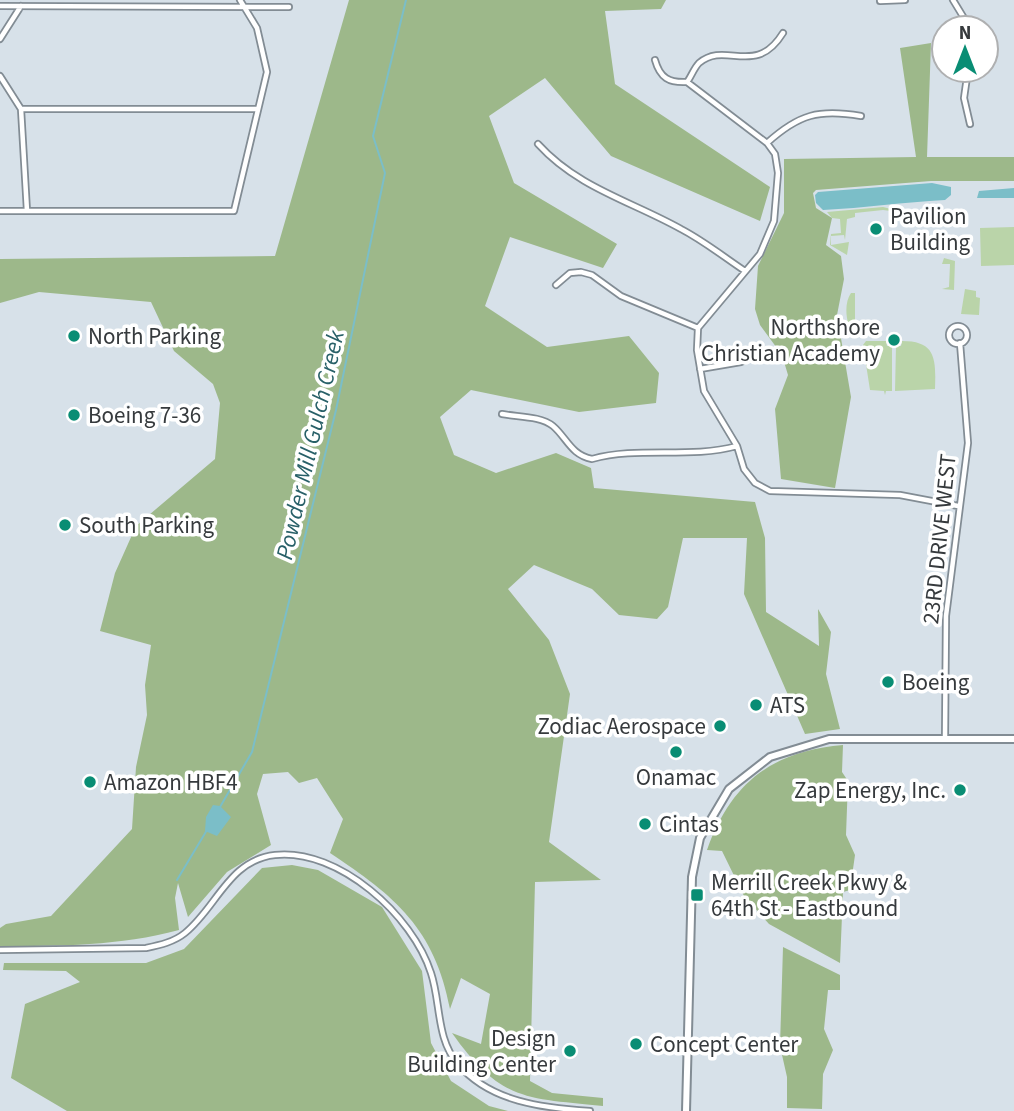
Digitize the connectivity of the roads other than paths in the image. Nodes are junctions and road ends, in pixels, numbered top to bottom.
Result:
1 (905, 0) edge
2 (880, 1) edge
3 (241, 3) edge
4 (0, 6) edge
5 (21, 6) junction
6 (289, 7) dead end
7 (783, 33) dead end
8 (0, 39) edge
9 (655, 60) dead end
10 (0, 76) edge
11 (687, 82) junction
12 (966, 84) edge
13 (21, 109) junction
14 (257, 109) junction
15 (861, 116) dead end
16 (971, 124) dead end
17 (767, 143) junction
18 (538, 144) dead end
19 (27, 211) junction
20 (0, 212) edge
21 (745, 271) junction
22 (556, 285) dead end
23 (698, 328) junction
24 (960, 343) dead end
25 (741, 362) dead end
26 (700, 369) junction
27 (502, 414) dead end
28 (737, 446) junction
29 (958, 506) junction
30 (945, 739) junction
31 (1014, 739) edge
32 (0, 950) edge
33 (590, 1111) edge
34 (686, 1111) edge

1 - 2 street
3 - 5 street
3 - 6 street
3 - 14 street
4 - 5 street
5 - 8 street
7 - 11 street
9 - 11 street
10 - 13 street
11 - 17 street
12 - 16 street
13 - 14 street
13 - 19 street
14 - 19 street
15 - 17 street
17 - 21 street
18 - 21 street
19 - 20 street
21 - 23 street
22 - 23 street
23 - 26 street
24 - 29 street, 23RD DRIVE WEST
25 - 26 street
26 - 28 street
27 - 28 street
28 - 29 street
29 - 30 street, 23RD DRIVE WEST
30 - 31 street
30 - 34 street
32 - 33 street

